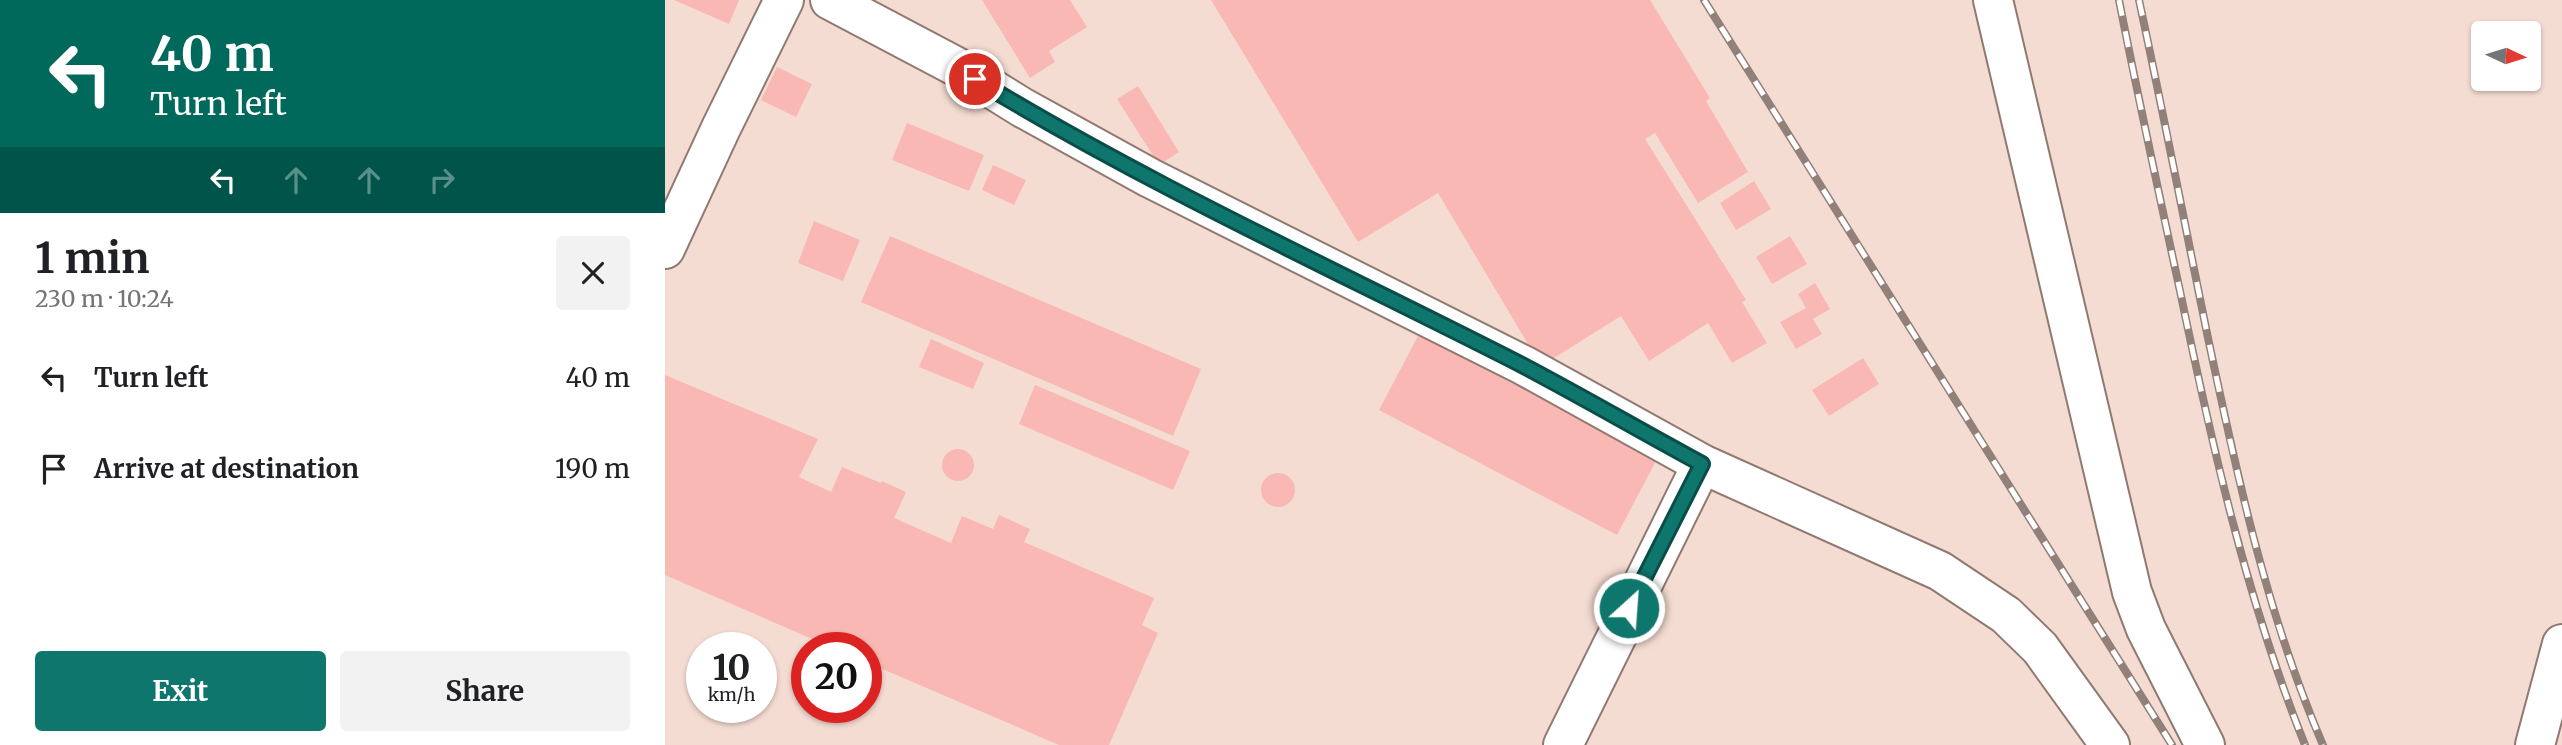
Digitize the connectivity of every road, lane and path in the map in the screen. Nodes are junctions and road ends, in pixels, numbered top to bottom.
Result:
1 (784, 0) edge
2 (830, 0) edge
3 (1993, 0) edge
4 (665, 248) edge
5 (1702, 464) junction
6 (2562, 644) edge
7 (1563, 745) edge
8 (2110, 745) edge
9 (2205, 745) edge
10 (2535, 745) edge

1 - 4 street
2 - 5 street
3 - 9 street
5 - 7 street
5 - 8 street
6 - 10 street

